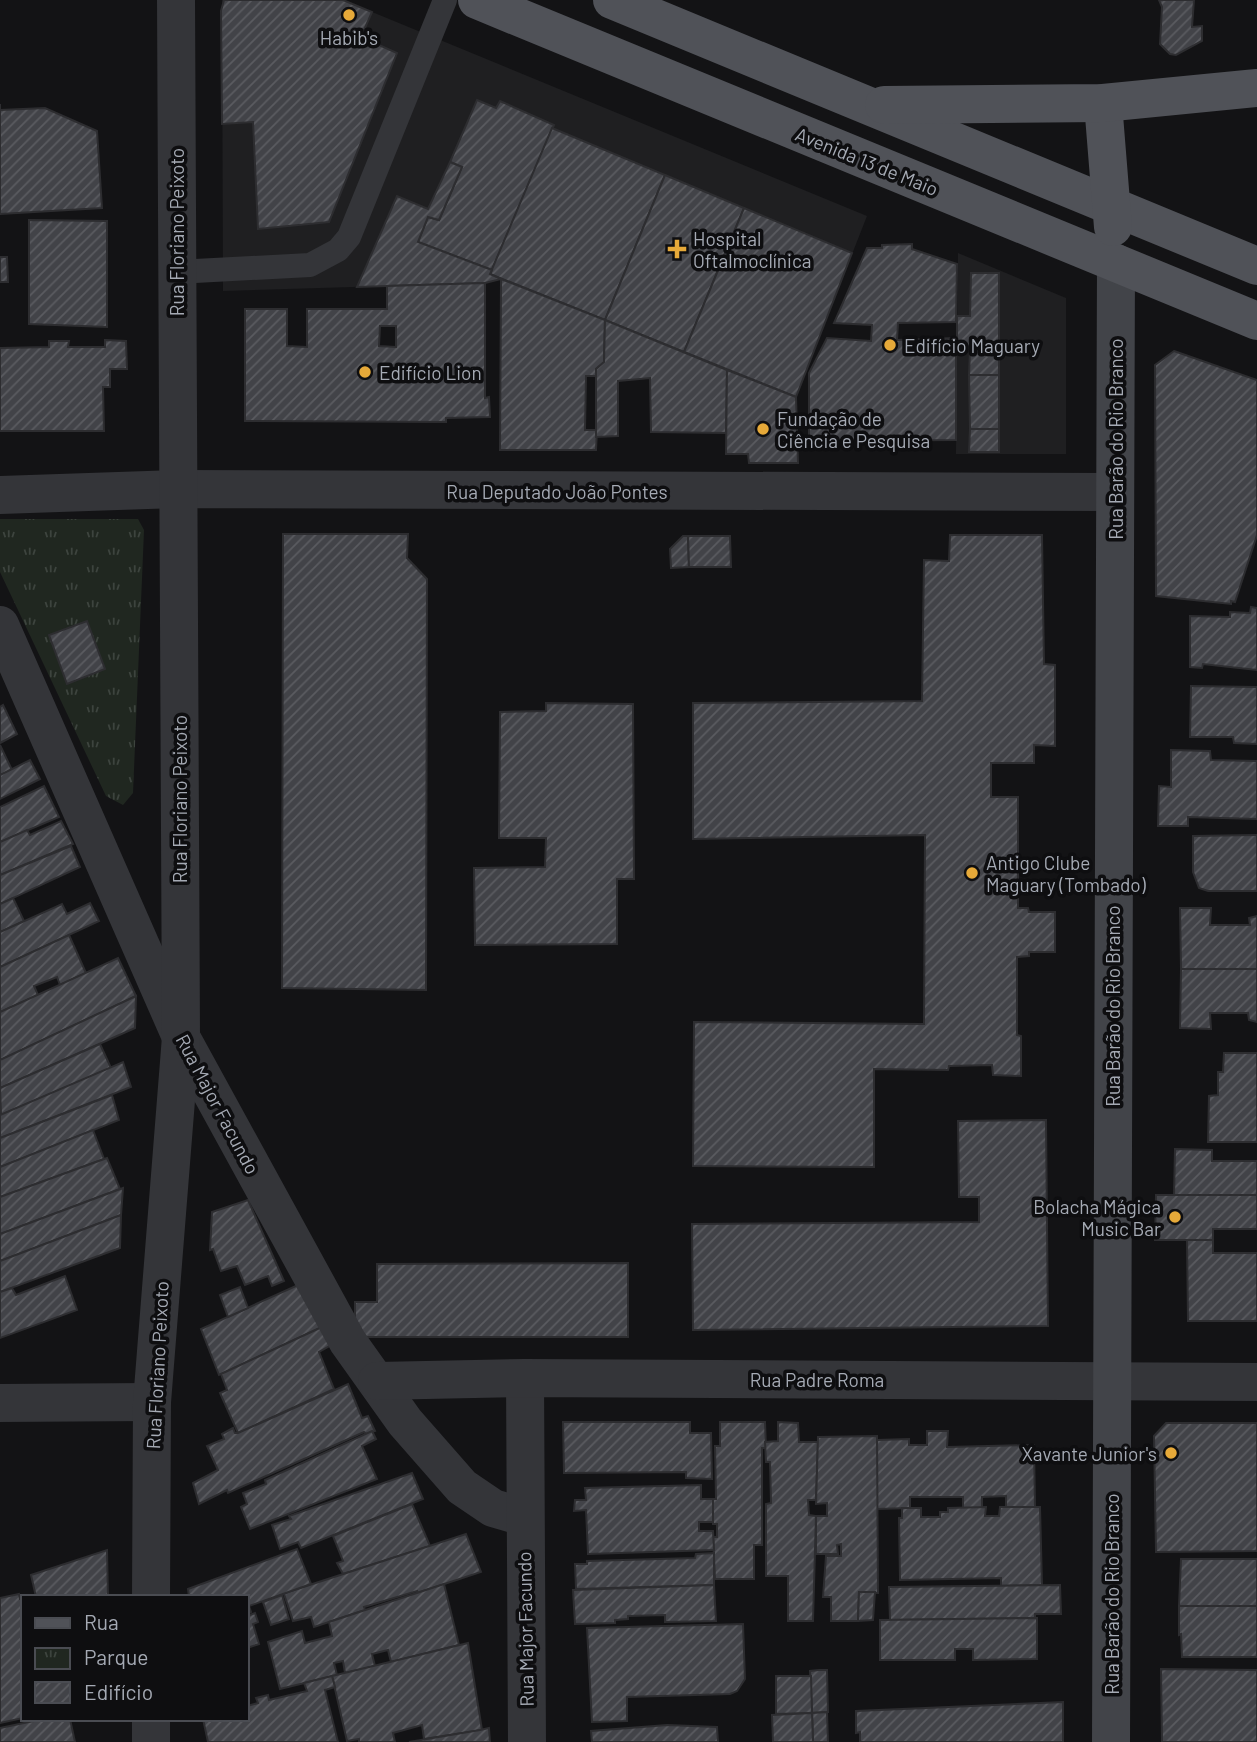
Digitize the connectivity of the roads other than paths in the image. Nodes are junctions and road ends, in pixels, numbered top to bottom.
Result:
1 (176, 0) edge
2 (445, 0) edge
3 (477, 0) edge
4 (612, 0) edge
5 (1257, 88) edge
6 (1103, 103) junction
7 (868, 105) junction
8 (1111, 206) junction
9 (1116, 263) junction
10 (1257, 266) edge
11 (176, 272) junction
12 (1257, 321) edge
13 (177, 489) junction
14 (1114, 492) junction
15 (0, 495) edge
16 (0, 625) edge
17 (181, 1037) junction
18 (526, 1378) junction
19 (377, 1381) junction
20 (1111, 1381) junction
21 (1257, 1382) edge
22 (152, 1402) junction
23 (0, 1403) edge
24 (524, 1517) junction
25 (151, 1595) edge
26 (151, 1721) edge
27 (151, 1742) edge
28 (527, 1742) edge
29 (1111, 1742) edge

1 - 11 street, Rua Floriano Peixoto
2 - 11 lane
3 - 9 main road, Avenida 13 de Maio
4 - 7 main road
5 - 6 main road
6 - 7 main road
6 - 8 main road, Rua Barão do Rio Branco
7 - 8 main road
8 - 9 main road, Rua Barão do Rio Branco
8 - 10 main road
9 - 12 main road, Avenida 13 de Maio
9 - 14 street, Rua Barão do Rio Branco
11 - 13 street, Rua Floriano Peixoto
13 - 14 street, Rua Deputado João Pontes
13 - 15 street, Rua Deputado João Pontes
13 - 17 street, Rua Floriano Peixoto
14 - 20 street, Rua Barão do Rio Branco
16 - 17 street, Rua Major Facundo
17 - 19 street, Rua Major Facundo
17 - 22 street, Rua Floriano Peixoto
18 - 19 street, Rua Padre Roma
18 - 20 street, Rua Padre Roma
18 - 24 street, Rua Major Facundo
19 - 24 street, Rua Major Facundo
20 - 21 street, Rua Padre Roma
20 - 29 street, Rua Barão do Rio Branco
22 - 23 street
22 - 25 street, Rua Floriano Peixoto
24 - 28 street, Rua Major Facundo
26 - 27 street

